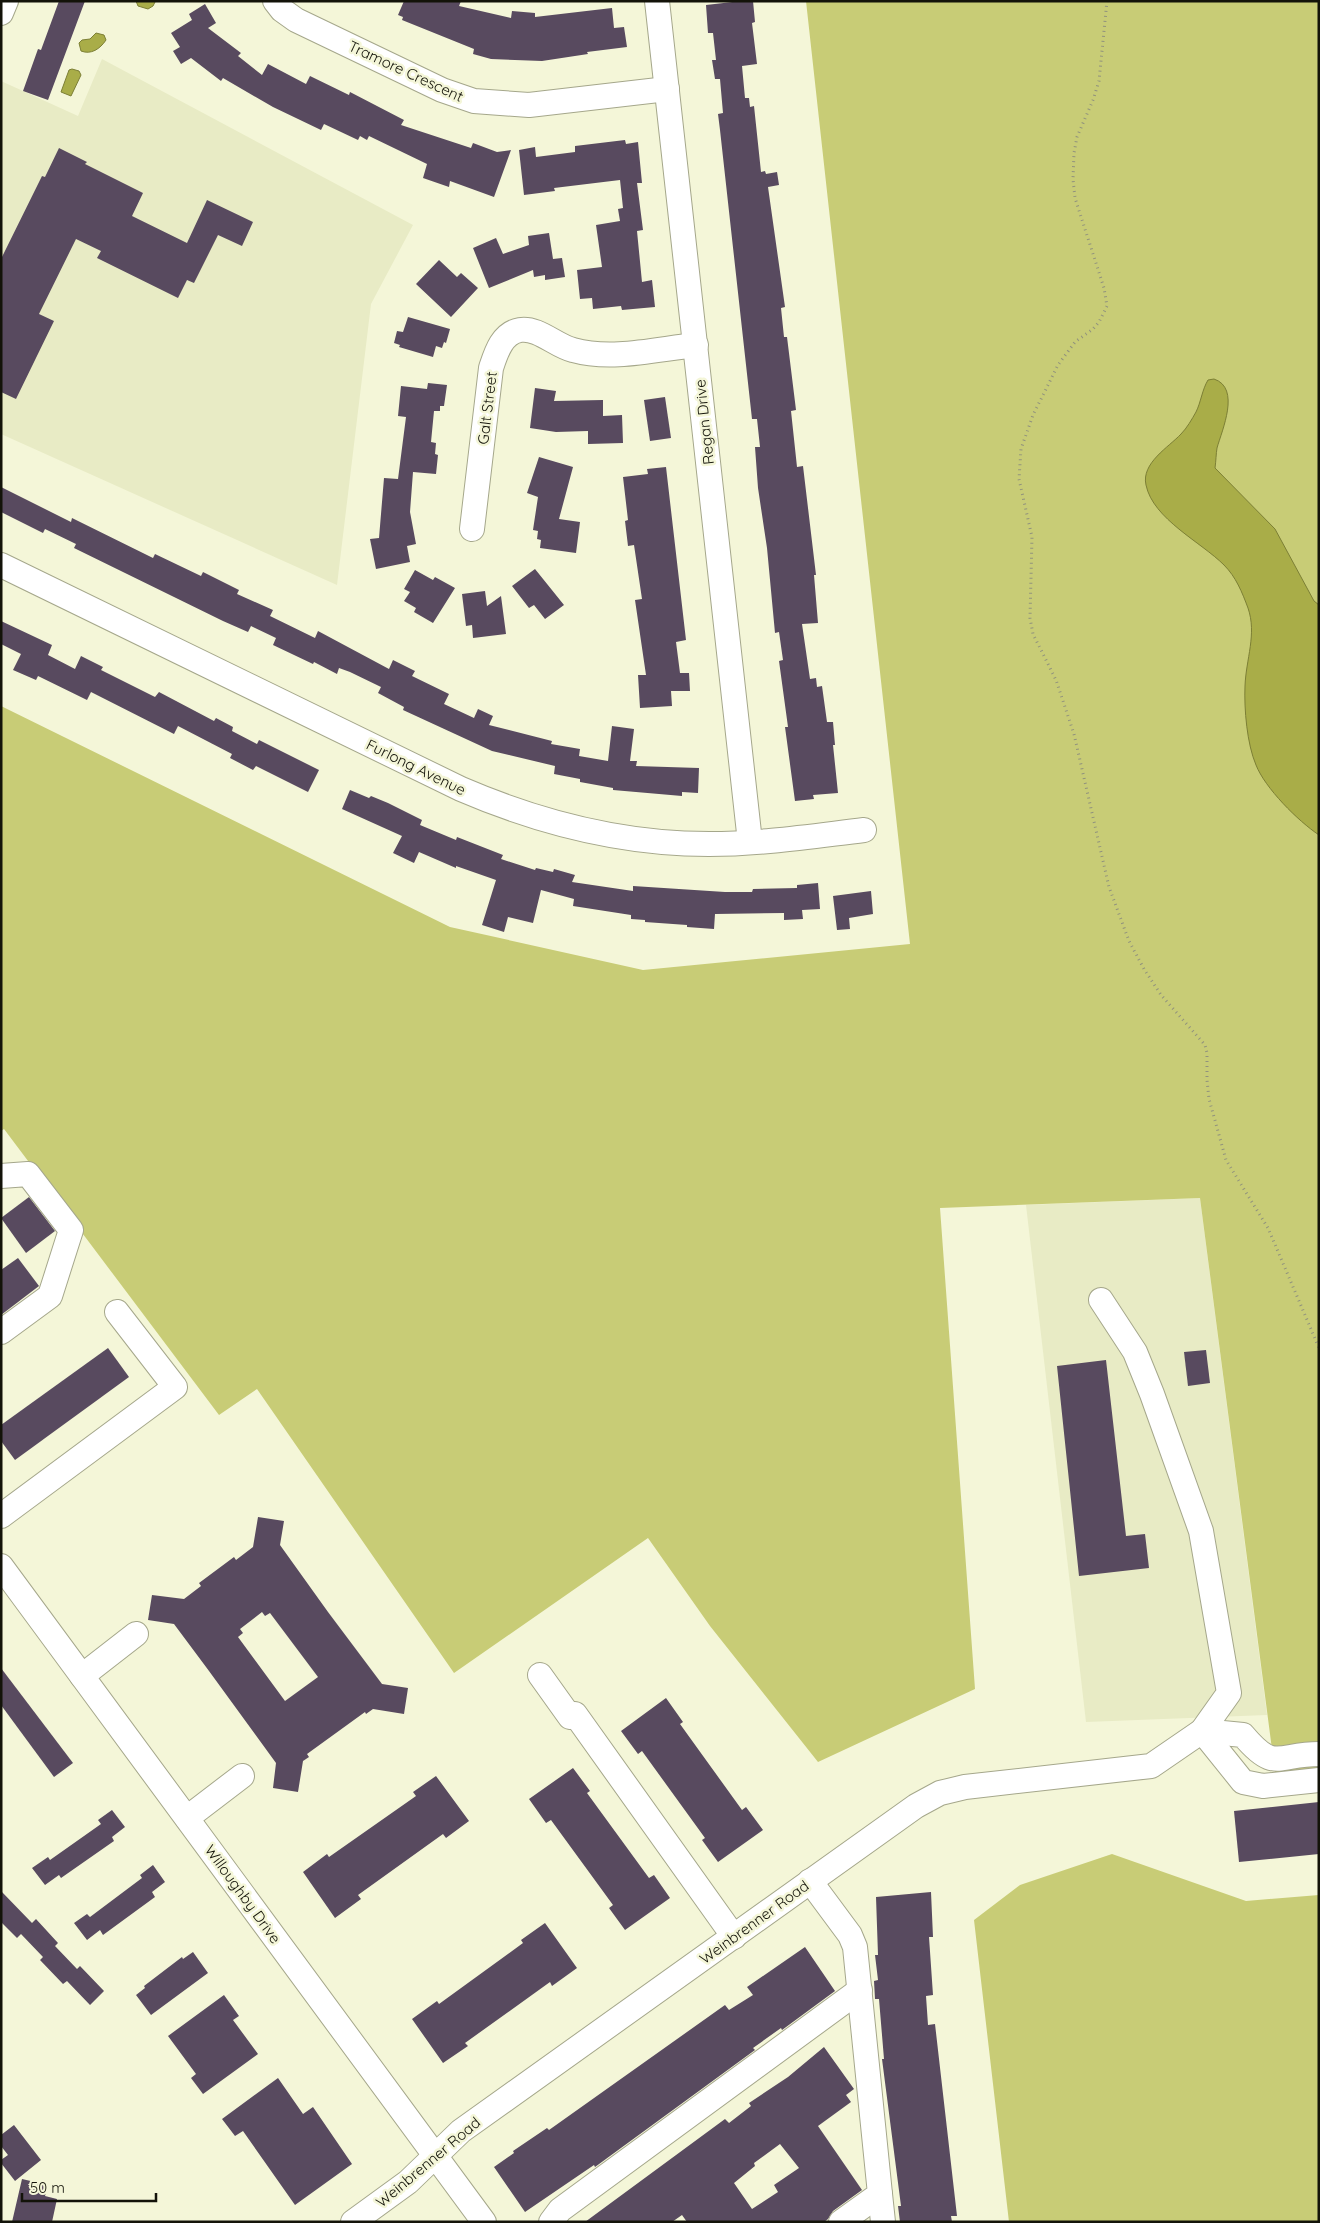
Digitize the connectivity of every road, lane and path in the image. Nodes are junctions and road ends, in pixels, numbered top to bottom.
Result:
1 (6, 1) edge
2 (275, 1) edge
3 (657, 1) edge
4 (1107, 1) edge
5 (1, 13) edge
6 (667, 89) junction
7 (696, 345) junction
8 (472, 529) dead end
9 (1, 565) edge
10 (864, 830) dead end
11 (750, 842) junction
12 (1, 1176) edge
13 (1101, 1300) dead end
14 (117, 1312) dead end
15 (1, 1332) edge
16 (1319, 1348) edge
17 (1, 1516) edge
18 (1, 1566) edge
19 (136, 1634) dead end
20 (540, 1675) dead end
21 (82, 1676) junction
22 (1202, 1730) junction
23 (1319, 1754) edge
24 (242, 1776) dead end
25 (1319, 1780) edge
26 (187, 1818) junction
27 (810, 1881) junction
28 (734, 1937) junction
29 (860, 1990) junction
30 (436, 2156) junction
31 (880, 2194) junction
32 (353, 2222) edge
33 (484, 2222) edge
34 (551, 2222) edge
35 (841, 2222) edge
36 (883, 2222) edge

1 - 5 street
2 - 6 street, Tramore Crescent
3 - 6 street, Regan Drive
4 - 16 path
6 - 7 street, Regan Drive
7 - 8 street, Galt Street
7 - 11 street, Regan Drive
9 - 11 street, Furlong Avenue
10 - 11 street, Furlong Avenue
12 - 15 street
13 - 22 street, Weinbrenner Road
14 - 17 street
18 - 21 street, Willoughby Drive
19 - 21 street
20 - 28 street
21 - 26 street, Willoughby Drive
22 - 23 street
22 - 25 street
22 - 27 street, Weinbrenner Road
24 - 26 street
26 - 30 street, Willoughby Drive
27 - 28 street, Weinbrenner Road
27 - 29 street
28 - 30 street, Weinbrenner Road
29 - 31 street
29 - 34 street
30 - 32 street, Weinbrenner Road
30 - 33 street, Willoughby Drive
31 - 35 street
31 - 36 street

